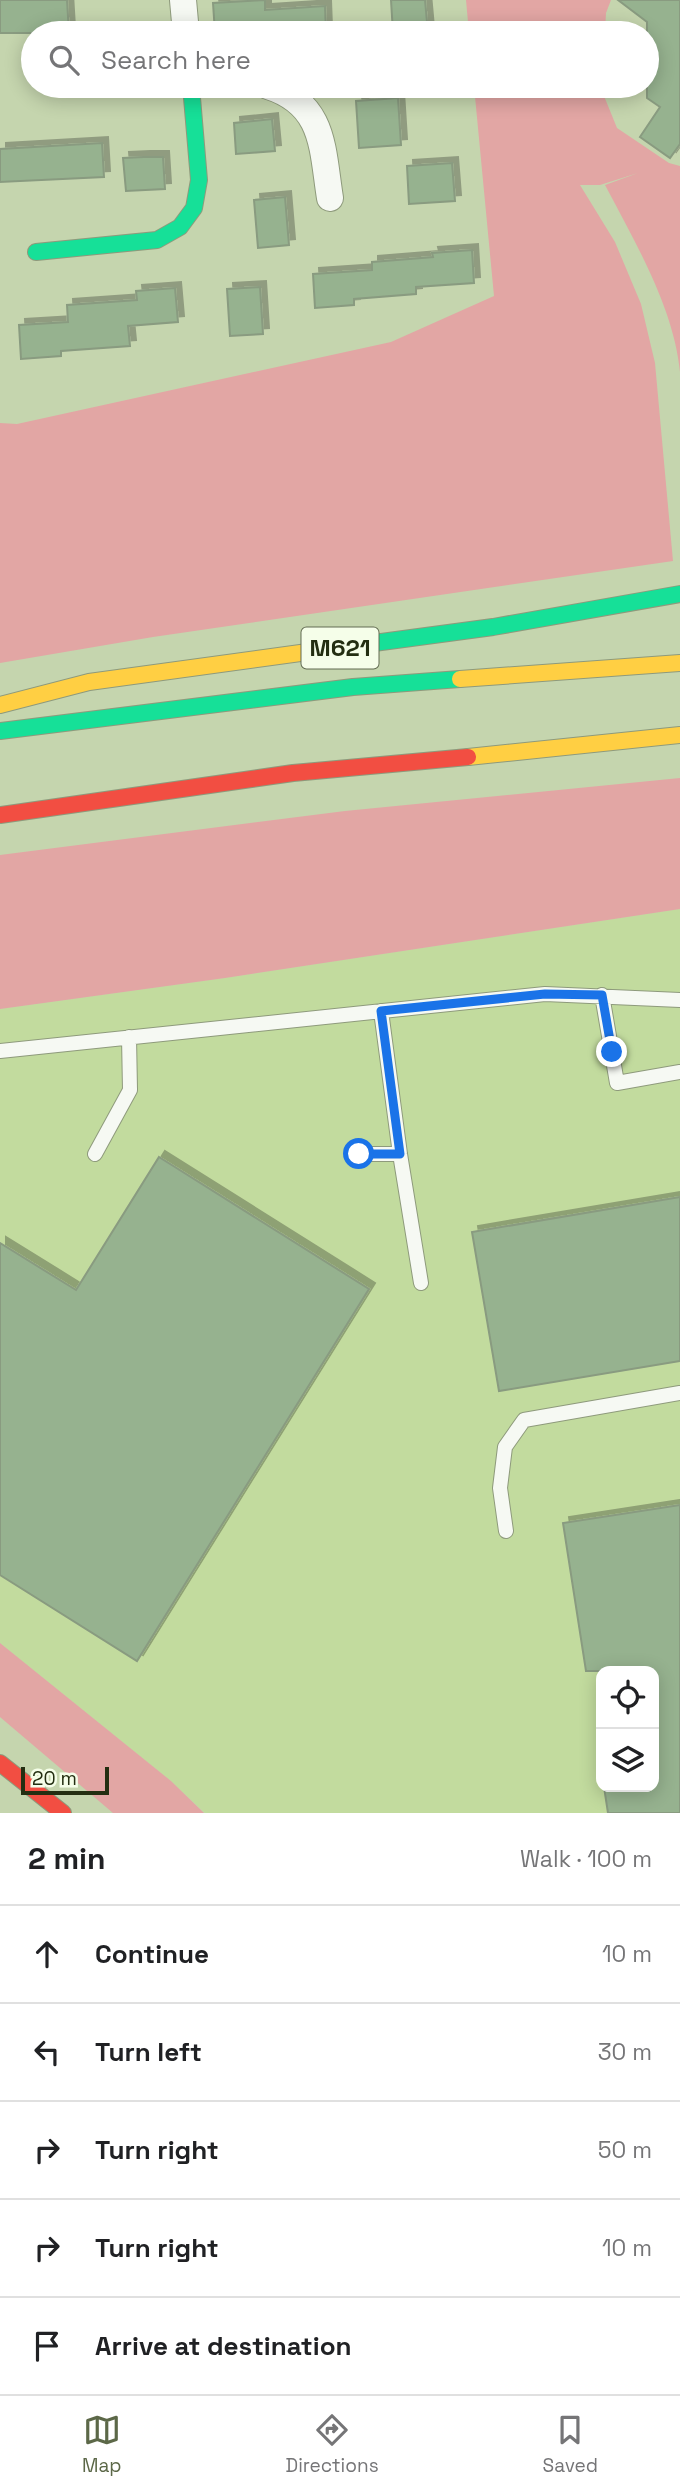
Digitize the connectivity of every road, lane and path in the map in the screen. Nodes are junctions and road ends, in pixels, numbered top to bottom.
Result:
1 (183, 0) edge
2 (185, 21) edge
3 (192, 98) edge
4 (295, 98) edge
5 (330, 198) dead end
6 (36, 252) dead end
7 (680, 594) edge
8 (680, 663) edge
9 (0, 705) edge
10 (0, 731) edge
11 (680, 735) edge
12 (0, 815) edge
13 (602, 995) junction
14 (680, 999) edge
15 (381, 1011) junction
16 (129, 1037) junction
17 (0, 1051) edge
18 (680, 1072) edge
19 (95, 1154) dead end
20 (359, 1154) dead end
21 (400, 1154) junction
22 (421, 1283) dead end
23 (680, 1393) edge
24 (506, 1531) dead end
25 (0, 1763) edge
26 (63, 1813) edge

1 - 2 street
3 - 6 main road
4 - 5 street
7 - 9 main road, M621
8 - 10 main road, M621
11 - 12 main road
13 - 14 lane
13 - 15 lane
13 - 18 lane
15 - 16 lane
15 - 21 lane
16 - 17 lane
16 - 19 lane
20 - 21 lane
21 - 22 lane
23 - 24 lane
25 - 26 main road

